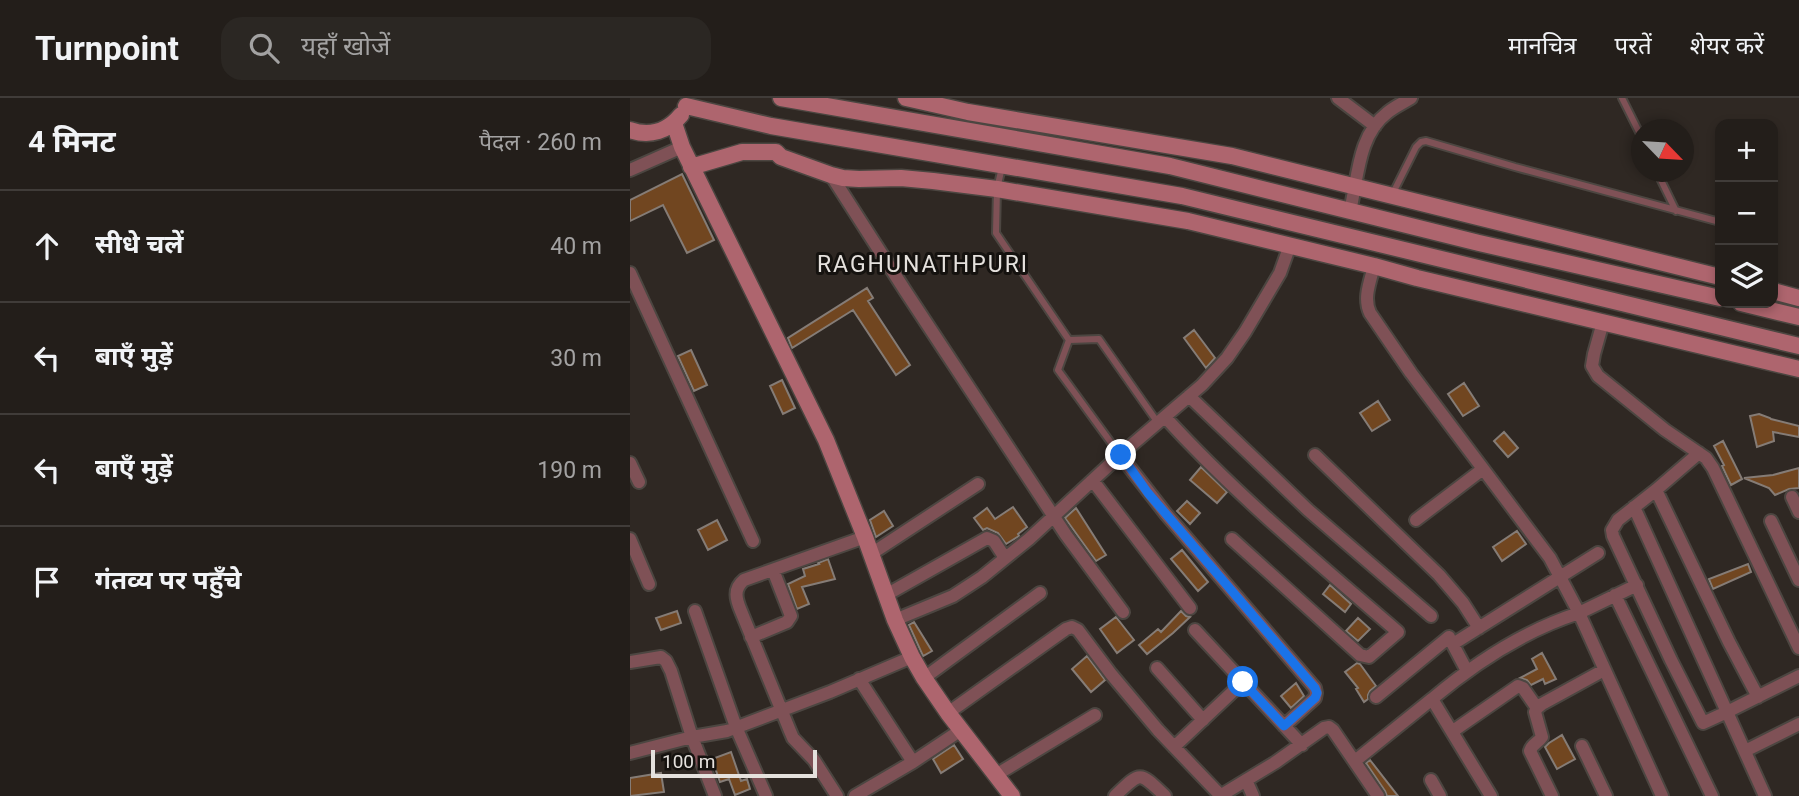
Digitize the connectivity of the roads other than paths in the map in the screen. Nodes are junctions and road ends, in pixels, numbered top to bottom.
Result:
1 (780, 98) edge
2 (1411, 98) edge
3 (1622, 98) edge
4 (917, 99) edge
5 (1346, 100) edge
6 (687, 102) edge
7 (1632, 119) edge
8 (674, 123) junction
9 (761, 124) junction
10 (1375, 126) junction
11 (630, 130) edge
12 (682, 148) junction
13 (776, 152) junction
14 (1003, 165) junction
15 (691, 167) junction
16 (630, 170) edge
17 (831, 175) junction
18 (1662, 182) edge
19 (1356, 188) junction
20 (997, 189) junction
21 (1391, 197) junction
22 (1350, 211) junction
23 (1676, 211) junction
24 (1715, 221) edge
25 (1290, 245) junction
26 (1374, 266) junction
27 (630, 273) edge
28 (1715, 275) edge
29 (1778, 292) edge
30 (1715, 297) edge
31 (1799, 298) edge
32 (1762, 308) edge
33 (1799, 317) edge
34 (1603, 322) junction
35 (1738, 331) junction
36 (1069, 340) junction
37 (1799, 346) edge
38 (1733, 353) junction
39 (1799, 369) edge
40 (1189, 396) junction
41 (1161, 420) junction
42 (1699, 453) junction
43 (1315, 454) dead end
44 (1121, 455) junction
45 (630, 463) edge
46 (1483, 469) junction
47 (1093, 481) junction
48 (639, 482) dead end
49 (978, 484) dead end
50 (1656, 490) junction
51 (1792, 497) dead end
52 (1634, 507) junction
53 (1799, 512) edge
54 (1054, 516) junction
55 (1416, 520) dead end
56 (1771, 522) dead end
57 (865, 537) junction
58 (630, 539) edge
59 (1232, 539) dead end
60 (753, 541) dead end
61 (1598, 553) dead end
62 (871, 554) junction
63 (1005, 558) junction
64 (773, 570) junction
65 (1560, 577) junction
66 (1799, 580) edge
67 (649, 584) dead end
68 (1637, 585) junction
69 (1040, 593) dead end
70 (886, 594) junction
71 (1615, 595) junction
72 (1190, 608) dead end
73 (695, 611) dead end
74 (1123, 612) dead end
75 (1578, 613) junction
76 (1431, 616) dead end
77 (895, 620) junction
78 (1479, 628) junction
79 (1195, 630) dead end
80 (751, 637) junction
81 (1449, 638) junction
82 (1799, 648) edge
83 (912, 657) junction
84 (630, 662) edge
85 (1157, 668) dead end
86 (1604, 670) junction
87 (1467, 671) junction
88 (1799, 676) edge
89 (924, 678) junction
90 (859, 680) junction
91 (1243, 682) junction
92 (1376, 697) dead end
93 (1758, 697) junction
94 (1432, 699) junction
95 (1537, 708) junction
96 (781, 710) junction
97 (948, 712) junction
98 (1727, 712) junction
99 (1095, 715) dead end
100 (1203, 720) junction
101 (1799, 724) edge
102 (1284, 726) junction
103 (736, 727) junction
104 (961, 730) junction
105 (1453, 731) junction
106 (692, 737) junction
107 (1302, 745) junction
108 (1582, 746) dead end
109 (1174, 747) junction
110 (1745, 751) junction
111 (630, 753) edge
112 (1355, 761) junction
113 (914, 762) junction
114 (996, 775) junction
115 (1246, 780) junction
116 (1431, 780) dead end
117 (715, 796) edge
118 (766, 796) edge
119 (837, 796) edge
120 (855, 796) edge
121 (1012, 796) edge
122 (1115, 796) edge
123 (1165, 796) edge
124 (1220, 796) edge
125 (1253, 796) edge
126 (1378, 796) edge
127 (1440, 796) edge
128 (1491, 796) edge
129 (1552, 796) edge
130 (1606, 796) edge
131 (1662, 796) edge
132 (1712, 796) edge
133 (1765, 796) edge

1 - 22 street
2 - 10 street
3 - 7 lane
4 - 19 street
5 - 10 street
6 - 8 street
6 - 9 street
8 - 11 street
8 - 12 street
9 - 13 street
9 - 14 street
10 - 19 street
12 - 15 street
12 - 16 street
13 - 15 street
13 - 17 street
14 - 20 lane
14 - 35 street
15 - 57 street
17 - 20 street
17 - 54 street
18 - 23 lane
19 - 21 street
19 - 22 street
20 - 25 street
20 - 36 lane
21 - 23 lane
21 - 28 street
22 - 30 street
23 - 24 lane
25 - 26 street
25 - 40 street
26 - 34 street
26 - 46 street
27 - 60 street
29 - 31 street
32 - 33 street
34 - 38 street
34 - 42 street
35 - 37 street
35 - 38 street
36 - 41 lane
36 - 44 lane
38 - 39 street
40 - 41 street
40 - 76 street
41 - 44 street
41 - 59 street
42 - 50 street
42 - 82 street
43 - 78 street
44 - 47 street
44 - 102 street
45 - 48 street
46 - 55 street
46 - 65 street
47 - 54 street
47 - 72 street
49 - 62 street
50 - 52 street
50 - 93 street
51 - 53 street
52 - 68 street
52 - 98 street
54 - 63 street
54 - 74 street
56 - 66 street
57 - 62 street
57 - 64 street
58 - 67 street
61 - 65 street
62 - 70 street
63 - 70 street
63 - 77 street
64 - 80 street
64 - 80 street
65 - 75 street
65 - 78 street
68 - 71 street
68 - 98 street
69 - 89 street
70 - 77 street
71 - 75 street
71 - 132 street
73 - 103 street
75 - 86 street
75 - 87 street
77 - 83 street
78 - 81 street
79 - 91 street
80 - 96 street
81 - 87 street
81 - 92 street
83 - 89 street
83 - 90 street
84 - 106 street
85 - 100 street
86 - 95 street
86 - 131 street
87 - 94 street
88 - 93 street
89 - 97 street
90 - 96 street
90 - 113 street
91 - 100 street
91 - 102 street
93 - 98 street
94 - 105 street
94 - 112 street
95 - 105 street
95 - 129 street
96 - 103 street
96 - 119 street
97 - 104 street
97 - 109 street
98 - 110 street
99 - 114 street
100 - 109 street
101 - 110 street
102 - 107 street
103 - 106 street
103 - 118 street
104 - 113 street
104 - 114 street
105 - 128 street
106 - 111 street
106 - 117 street
107 - 112 street
107 - 115 street
108 - 130 street
109 - 124 street
110 - 133 street
112 - 126 street
113 - 120 street
114 - 121 street
115 - 124 street
115 - 125 street
116 - 127 street
122 - 123 street

